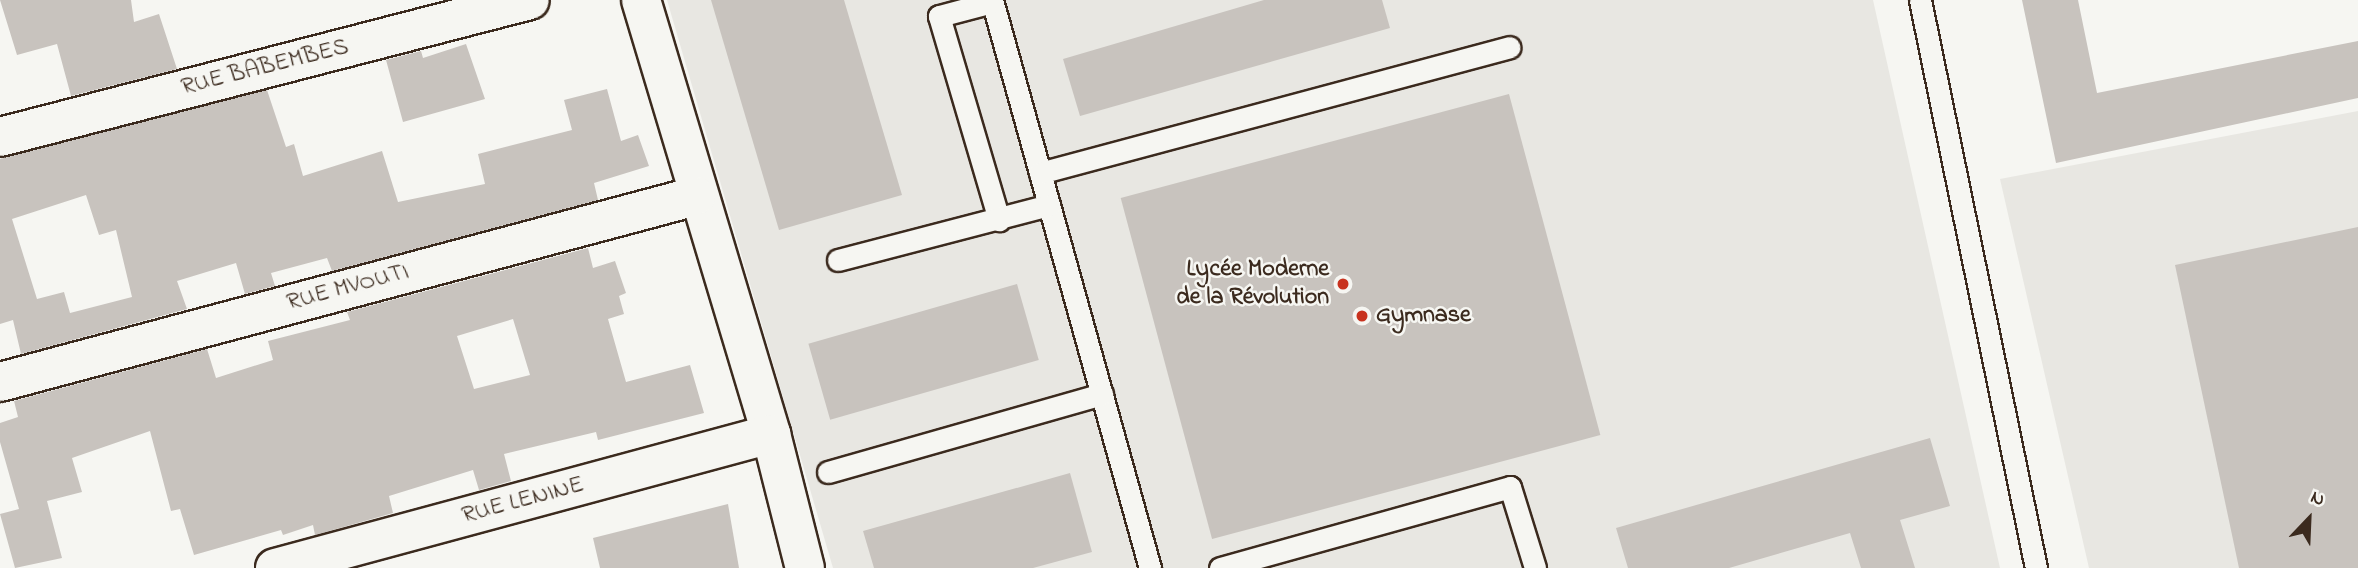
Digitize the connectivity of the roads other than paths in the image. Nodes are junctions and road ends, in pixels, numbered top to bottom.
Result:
1 (530, 0) edge
2 (640, 0) edge
3 (1920, 0) edge
4 (992, 1) edge
5 (1509, 47) dead end
6 (0, 136) edge
7 (1040, 173) junction
8 (696, 196) junction
9 (1049, 205) junction
10 (999, 220) junction
11 (838, 260) dead end
12 (0, 382) edge
13 (1102, 394) junction
14 (771, 434) junction
15 (828, 472) dead end
16 (275, 568) edge
17 (805, 568) edge
18 (1150, 568) edge
19 (1220, 568) edge
20 (1535, 568) edge
21 (2036, 568) edge

1 - 6 street, RUE BABEMBES
2 - 8 street
3 - 21 lane
4 - 7 lane
4 - 10 lane
5 - 7 lane
7 - 9 lane
8 - 12 street, RUE MVOUTI
8 - 14 street
9 - 10 lane
9 - 13 lane
10 - 11 lane
13 - 15 lane
13 - 18 lane
14 - 16 street, RUE LENINE
14 - 17 street
19 - 20 lane

